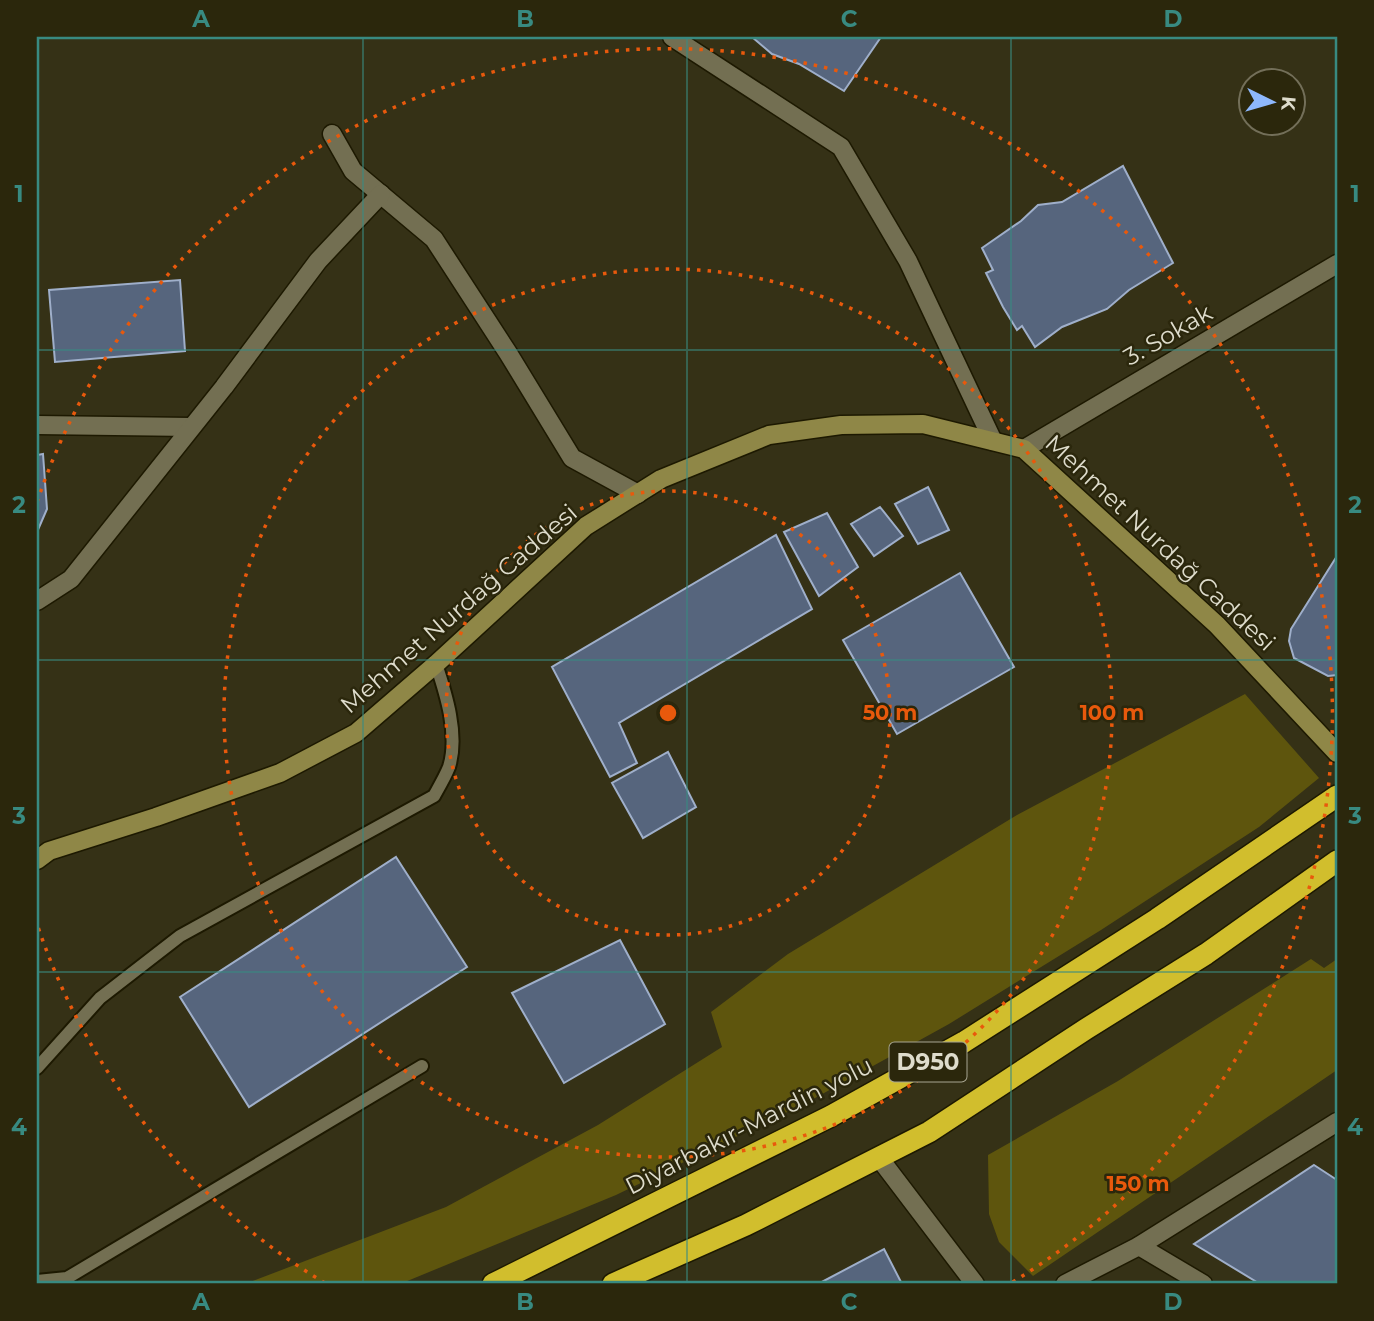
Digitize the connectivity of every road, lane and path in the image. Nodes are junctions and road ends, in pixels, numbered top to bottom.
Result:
1 (672, 37) edge
2 (332, 134) dead end
3 (381, 194) junction
4 (1337, 264) edge
5 (37, 425) edge
6 (191, 427) junction
7 (993, 442) junction
8 (1024, 449) junction
9 (638, 494) junction
10 (37, 601) edge
11 (436, 664) junction
12 (1337, 753) edge
13 (1337, 796) edge
14 (37, 860) edge
15 (1337, 861) edge
16 (422, 1066) dead end
17 (37, 1068) edge
18 (1337, 1122) edge
19 (880, 1158) junction
20 (1139, 1246) junction
21 (37, 1281) edge
22 (494, 1284) edge
23 (614, 1284) edge
24 (975, 1284) edge
25 (1065, 1284) edge
26 (1203, 1284) edge

1 - 7 street
2 - 3 street
3 - 6 street
3 - 9 street
4 - 8 street, 3. Sokak
5 - 6 street
6 - 10 street
7 - 8 street, Mehmet Nurdağ Caddesi
7 - 9 street, Mehmet Nurdağ Caddesi
8 - 12 street, Mehmet Nurdağ Caddesi
9 - 11 street, Mehmet Nurdağ Caddesi
11 - 14 street, Mehmet Nurdağ Caddesi
11 - 17 lane
13 - 22 highway, Diyarbakır-Mardin yolu / D950
15 - 19 highway, D950
16 - 21 lane
18 - 20 street
19 - 23 highway, D950
19 - 24 street
20 - 25 street
20 - 26 street

